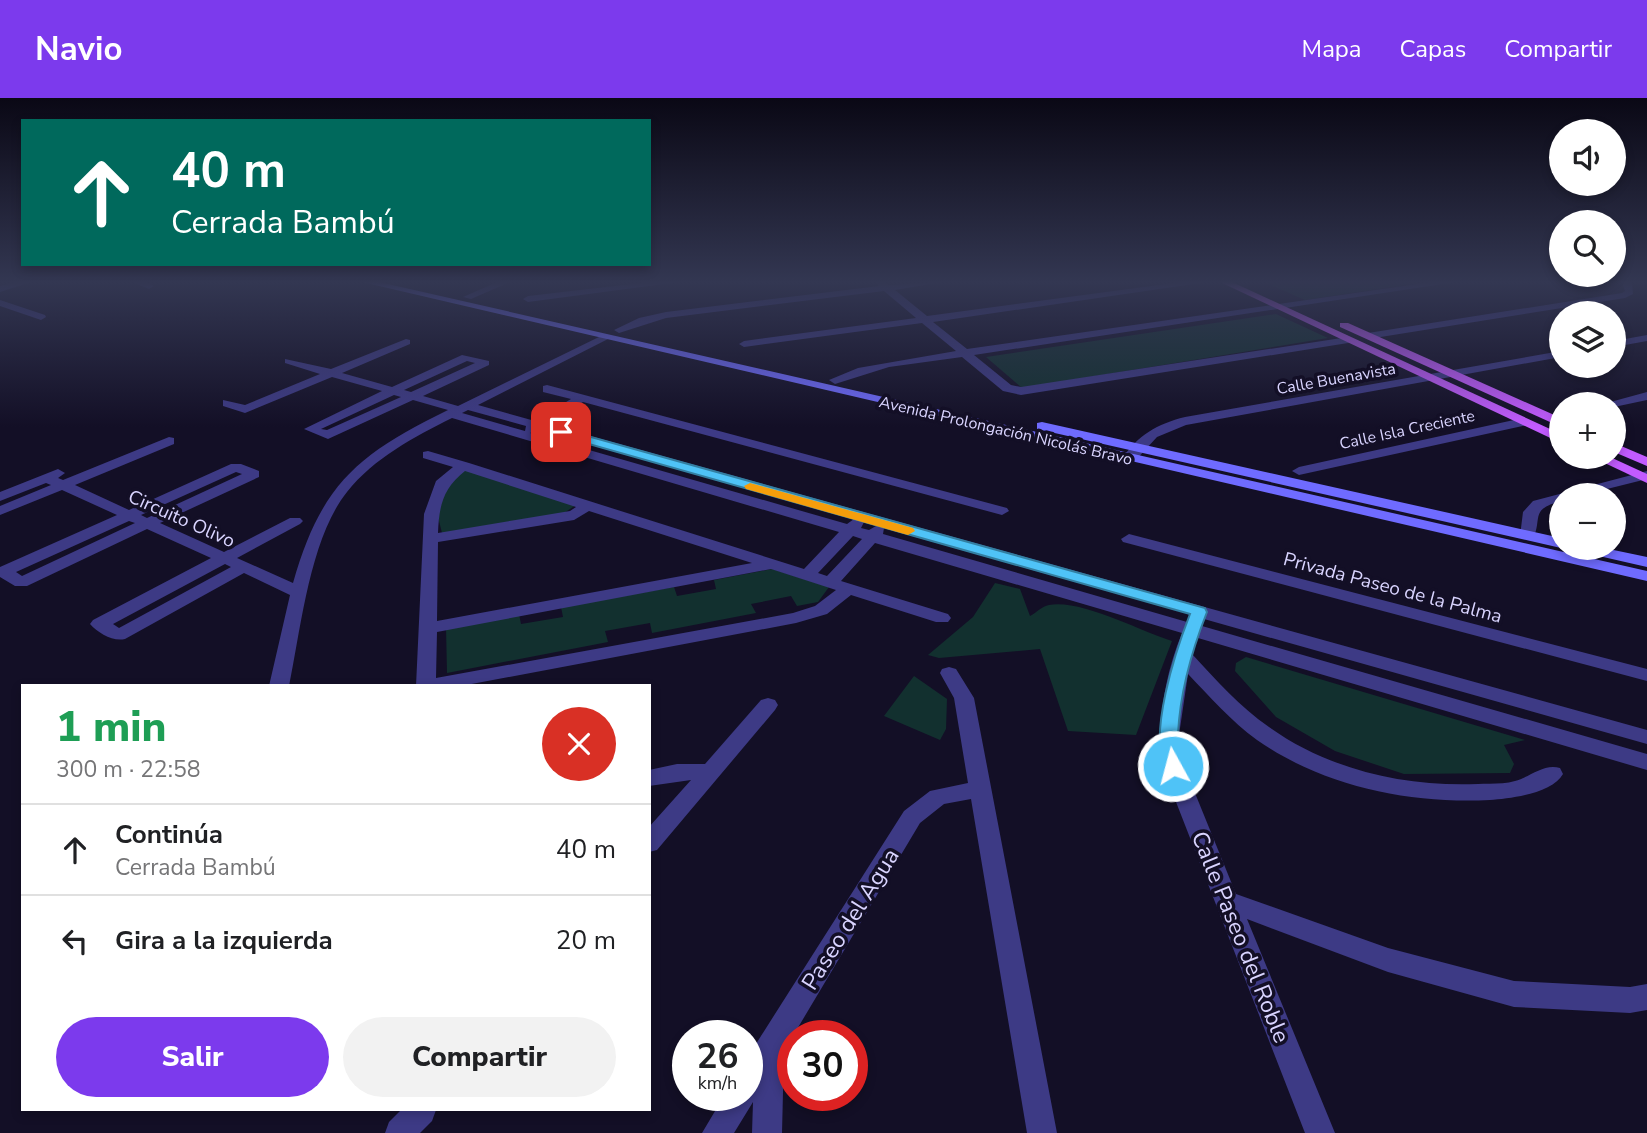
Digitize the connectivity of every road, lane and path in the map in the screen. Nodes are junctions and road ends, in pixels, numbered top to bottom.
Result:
1 (572, 330) edge
2 (619, 330) edge
3 (620, 330) edge
4 (848, 330) edge
5 (938, 330) edge
6 (1128, 330) edge
7 (1327, 330) edge
8 (1355, 330) edge
9 (1404, 330) edge
10 (1368, 336) junction
11 (605, 338) junction
12 (1647, 338) edge
13 (1348, 340) junction
14 (1626, 342) edge
15 (744, 344) dead end
16 (967, 354) junction
17 (1549, 356) edge
18 (289, 361) dead end
19 (314, 368) junction
20 (332, 373) junction
21 (1452, 374) junction
22 (1428, 377) junction
23 (835, 380) junction
24 (547, 389) dead end
25 (394, 390) junction
26 (412, 396) junction
27 (577, 397) junction
28 (1647, 397) edge
29 (1626, 401) edge
30 (459, 410) junction
31 (1549, 413) edge
32 (1523, 422) junction
33 (524, 429) junction
34 (1549, 434) edge
35 (1626, 452) edge
36 (1133, 453) junction
37 (428, 455) dead end
38 (1647, 462) edge
39 (464, 466) junction
40 (1626, 469) edge
41 (1298, 471) dead end
42 (1645, 477) edge
43 (47, 478) junction
44 (1619, 483) edge
45 (63, 485) junction
46 (0, 497) edge
47 (1549, 502) edge
48 (588, 505) junction
49 (0, 510) edge
50 (1002, 511) dead end
51 (129, 515) junction
52 (295, 521) dead end
53 (147, 523) junction
54 (856, 524) junction
55 (877, 530) junction
56 (1528, 536) junction
57 (430, 539) junction
58 (1129, 539) dead end
59 (1549, 540) edge
60 (1626, 557) edge
61 (225, 558) junction
62 (1647, 562) edge
63 (774, 564) junction
64 (243, 567) junction
65 (808, 574) junction
66 (1647, 576) edge
67 (831, 582) junction
68 (849, 588) junction
69 (301, 593) junction
70 (942, 618) dead end
71 (1196, 621) junction
72 (428, 628) junction
73 (1182, 655) junction
74 (949, 673) dead end
75 (1647, 675) edge
76 (279, 684) edge
77 (426, 684) edge
78 (437, 684) edge
79 (768, 705) dead end
80 (1647, 737) edge
81 (1647, 762) edge
82 (710, 772) junction
83 (1552, 774) dead end
84 (651, 778) edge
85 (980, 789) junction
86 (651, 841) edge
87 (1227, 901) junction
88 (1647, 997) edge
89 (770, 1049) junction
90 (763, 1060) edge
91 (731, 1111) edge
92 (717, 1133) edge
93 (767, 1133) edge
94 (1042, 1133) edge
95 (1320, 1133) edge

1 - 11 main road, Avenida Prolongación Nicolás Bravo
2 - 11 main road
3 - 23 main road, Avenida Prolongación Nicolás Bravo
4 - 15 street
5 - 16 street
6 - 16 street
7 - 13 main road
8 - 10 main road
9 - 10 street
10 - 21 main road
11 - 30 street
11 - 36 main road, Avenida Prolongación Nicolás Bravo
12 - 14 street
13 - 16 street
13 - 22 main road
16 - 23 street
17 - 21 street, Calle Buenavista
18 - 19 street
19 - 20 street
19 - 20 street
19 - 20 street
20 - 25 street
21 - 22 street, Calle Buenavista
21 - 31 main road
22 - 32 main road
22 - 36 street, Calle Buenavista
23 - 36 main road, Avenida Prolongación Nicolás Bravo
24 - 27 street
25 - 26 street
25 - 26 street
25 - 26 street
26 - 30 street
27 - 33 street
27 - 50 street
28 - 29 street
30 - 33 street
30 - 69 street
32 - 34 main road
32 - 41 street, Calle Isla Creciente
33 - 54 street
35 - 38 main road
36 - 56 main road, Avenida Prolongación Nicolás Bravo
36 - 66 main road, Avenida Prolongación Nicolás Bravo
37 - 39 street
39 - 48 street
39 - 57 street
40 - 42 main road
42 - 44 street
43 - 45 street, Circuito Olivo
43 - 45 street
43 - 46 street
45 - 49 street
45 - 51 street, Circuito Olivo
47 - 56 street
48 - 57 street
48 - 63 street
51 - 53 street, Circuito Olivo
51 - 53 street
51 - 53 street
52 - 61 street
53 - 61 street, Circuito Olivo
54 - 55 street
54 - 65 street
55 - 67 street
55 - 71 street
56 - 59 main road, Avenida Prolongación Nicolás Bravo
57 - 72 street
58 - 75 street, Privada Paseo de la Palma
60 - 62 main road
61 - 64 street, Circuito Olivo
61 - 64 street
63 - 65 street
63 - 72 street
64 - 69 street, Circuito Olivo
65 - 67 street
67 - 68 street
68 - 70 street
68 - 78 street
69 - 76 street
71 - 73 street, Calle Paseo del Roble
71 - 80 street
71 - 81 street
72 - 77 street
73 - 83 street
73 - 87 street, Calle Paseo del Roble
74 - 85 street
79 - 82 street
82 - 84 street
82 - 86 street
85 - 89 street, Paseo del Agua
85 - 94 street
87 - 88 street
87 - 95 street, Calle Paseo del Roble
89 - 90 street, Paseo del Agua
89 - 93 street
91 - 92 street

